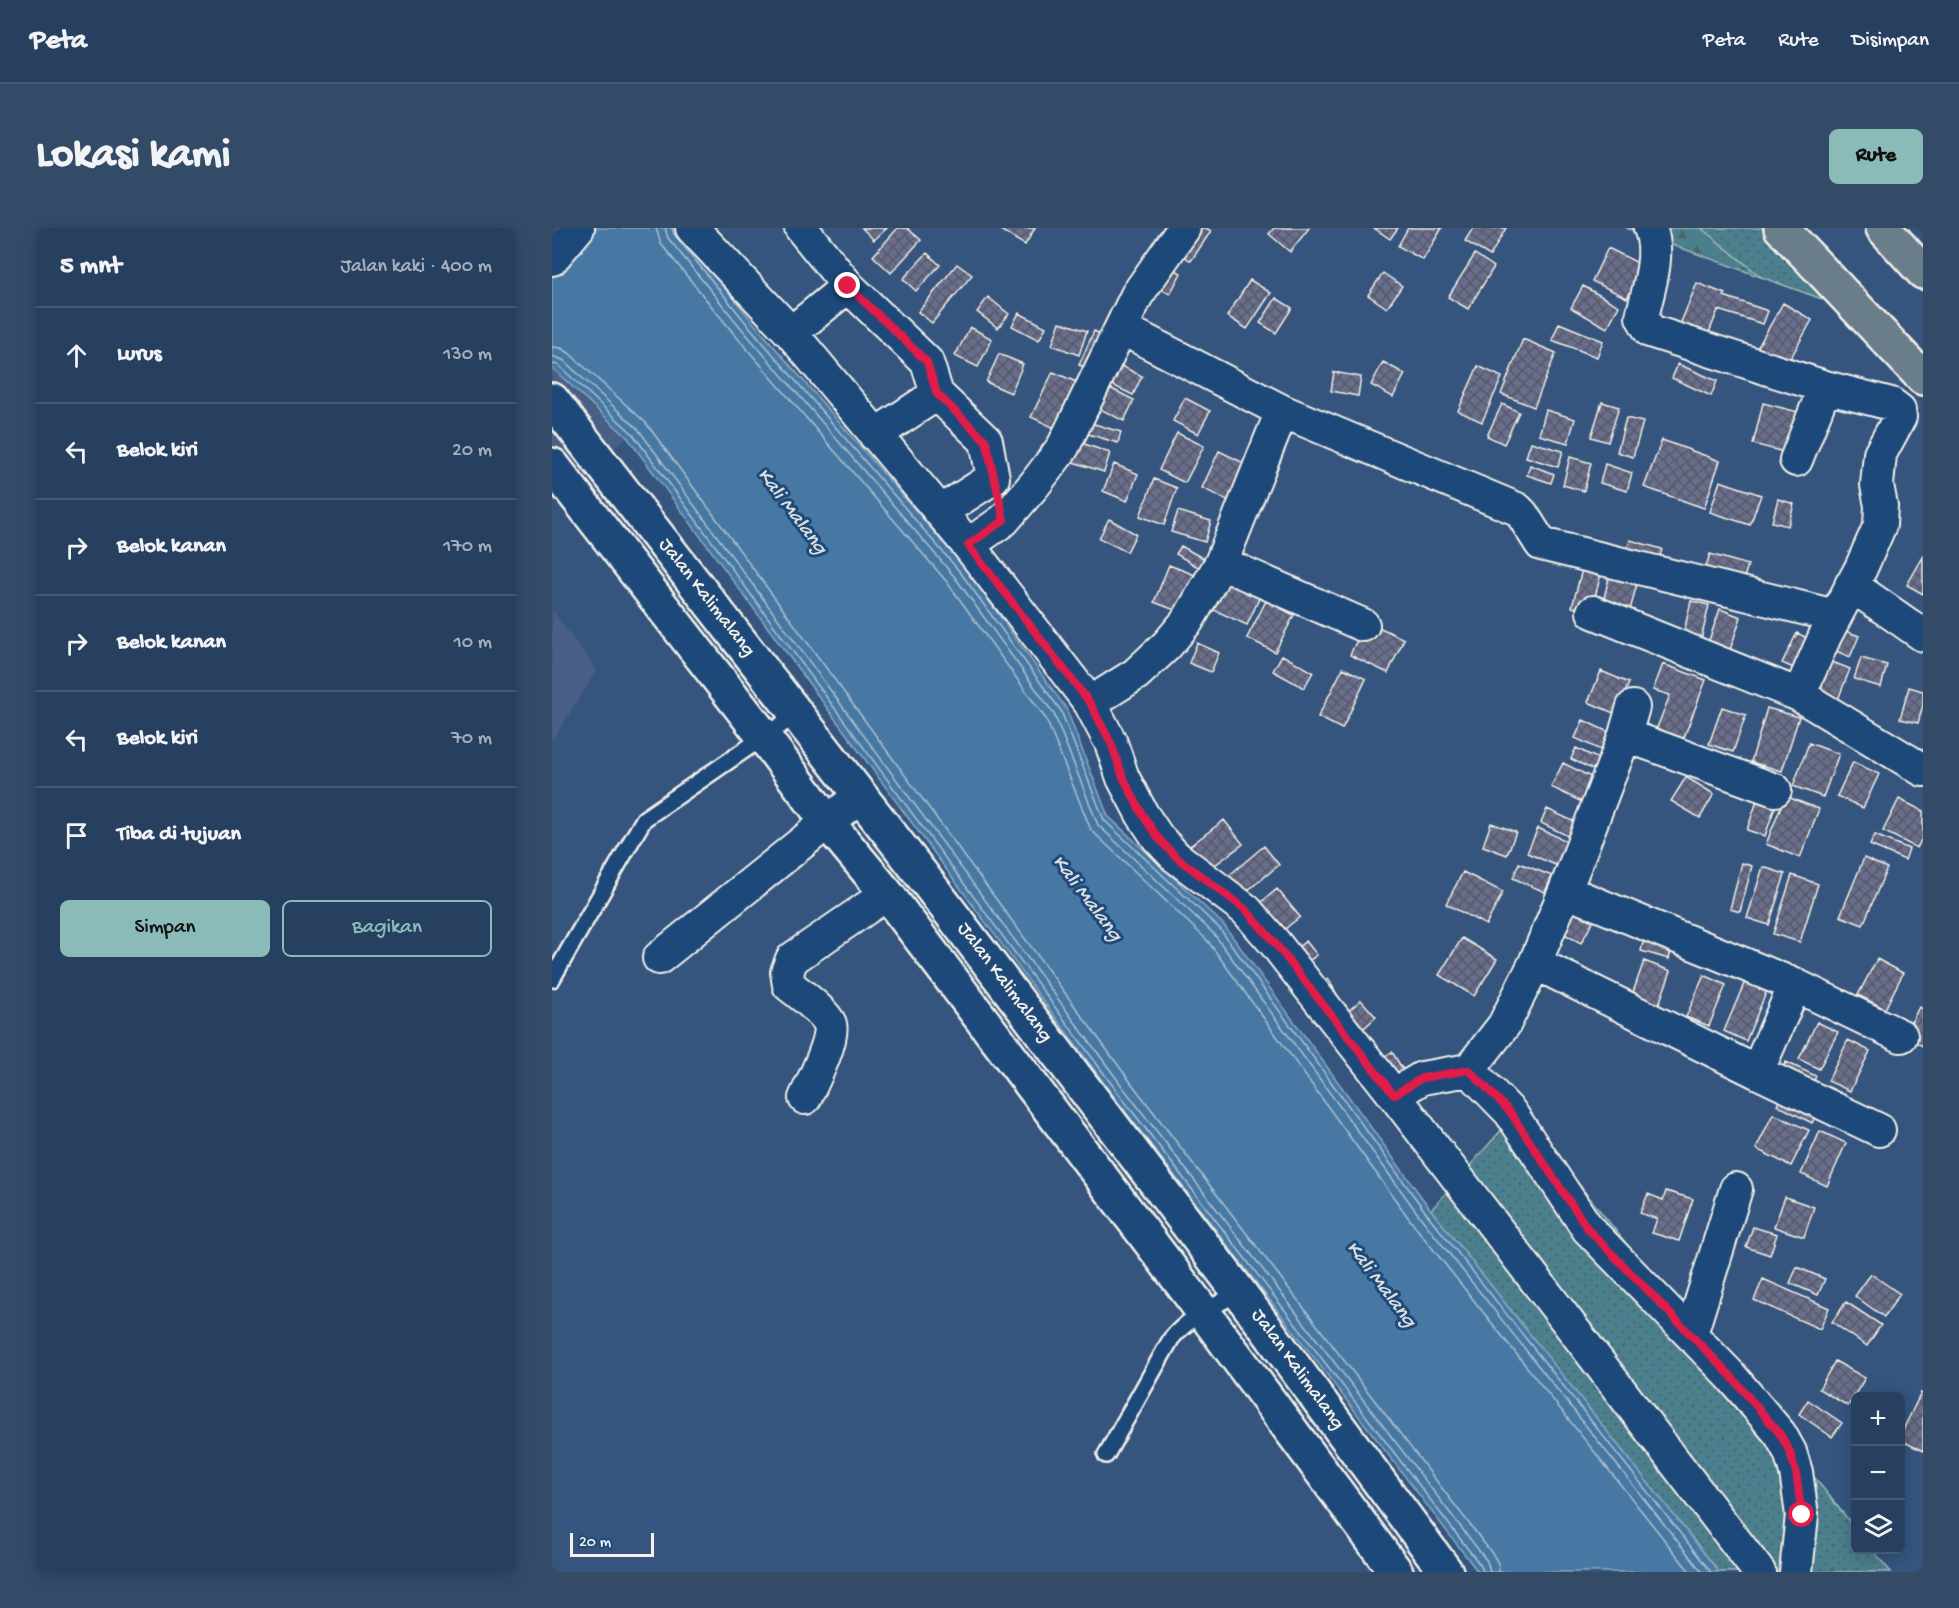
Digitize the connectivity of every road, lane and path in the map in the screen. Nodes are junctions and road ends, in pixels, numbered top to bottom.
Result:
1 (578, 228) edge
2 (692, 228) edge
3 (801, 228) edge
4 (1184, 228) edge
5 (1650, 228) edge
6 (1781, 228) edge
7 (1882, 228) edge
8 (552, 259) edge
9 (1923, 272) edge
10 (848, 286) junction
11 (1121, 328) junction
12 (791, 333) junction
13 (1923, 378) edge
14 (1825, 387) junction
15 (937, 394) junction
16 (552, 400) edge
17 (1282, 411) junction
18 (875, 435) junction
19 (1796, 460) dead end
20 (552, 465) edge
21 (993, 478) junction
22 (940, 512) junction
23 (1004, 520) junction
24 (968, 545) junction
25 (1221, 563) junction
26 (1851, 585) junction
27 (1593, 612) dead end
28 (1835, 616) junction
29 (1363, 625) dead end
30 (1923, 635) edge
31 (1799, 695) junction
32 (1090, 703) junction
33 (797, 714) junction
34 (764, 737) junction
35 (1923, 770) edge
36 (1775, 790) dead end
37 (861, 795) junction
38 (828, 823) junction
39 (1565, 891) junction
40 (887, 894) junction
41 (659, 958) dead end
42 (1535, 963) junction
43 (552, 979) edge
44 (1795, 985) junction
45 (1901, 1036) dead end
46 (1469, 1070) junction
47 (1757, 1072) junction
48 (1394, 1095) junction
49 (805, 1098) dead end
50 (1878, 1130) dead end
51 (1736, 1189) dead end
52 (1239, 1292) junction
53 (1204, 1313) junction
54 (1691, 1335) junction
55 (1106, 1455) dead end
56 (1385, 1490) junction
57 (1353, 1514) junction
58 (1396, 1572) edge
59 (1446, 1572) edge
60 (1759, 1572) edge
61 (1796, 1572) edge

1 - 8 street
2 - 12 street
3 - 10 street
4 - 11 street
5 - 14 street
6 - 13 highway
7 - 9 highway
10 - 12 street
10 - 15 street
11 - 17 street
11 - 23 street
12 - 18 street
14 - 19 street
14 - 26 street
15 - 18 street
15 - 21 street
16 - 33 main road, Jalan Kalimalang
17 - 25 street
17 - 28 street
18 - 22 street
20 - 34 main road, Jalan Kalimalang
21 - 22 street
21 - 23 street
22 - 24 street
23 - 24 street
24 - 32 street
25 - 29 street
25 - 32 street
26 - 28 street
26 - 30 street
27 - 31 street
28 - 31 street
31 - 35 street
32 - 48 street
33 - 34 lane
33 - 37 main road, Jalan Kalimalang
34 - 38 main road, Jalan Kalimalang
34 - 43 lane
36 - 39 street
37 - 38 street
37 - 52 main road, Jalan Kalimalang
38 - 40 main road, Jalan Kalimalang
38 - 41 street
39 - 42 street
39 - 44 street
40 - 49 street
40 - 53 main road, Jalan Kalimalang
42 - 46 street
42 - 47 street
44 - 45 street
44 - 47 street
46 - 48 street
46 - 54 street
47 - 50 street
48 - 60 street
51 - 54 street
52 - 53 lane
52 - 56 main road, Jalan Kalimalang
53 - 55 lane
53 - 57 main road, Jalan Kalimalang
54 - 61 street
56 - 57 main road
56 - 59 main road, Jalan Kalimalang
57 - 58 main road, Jalan Kalimalang

